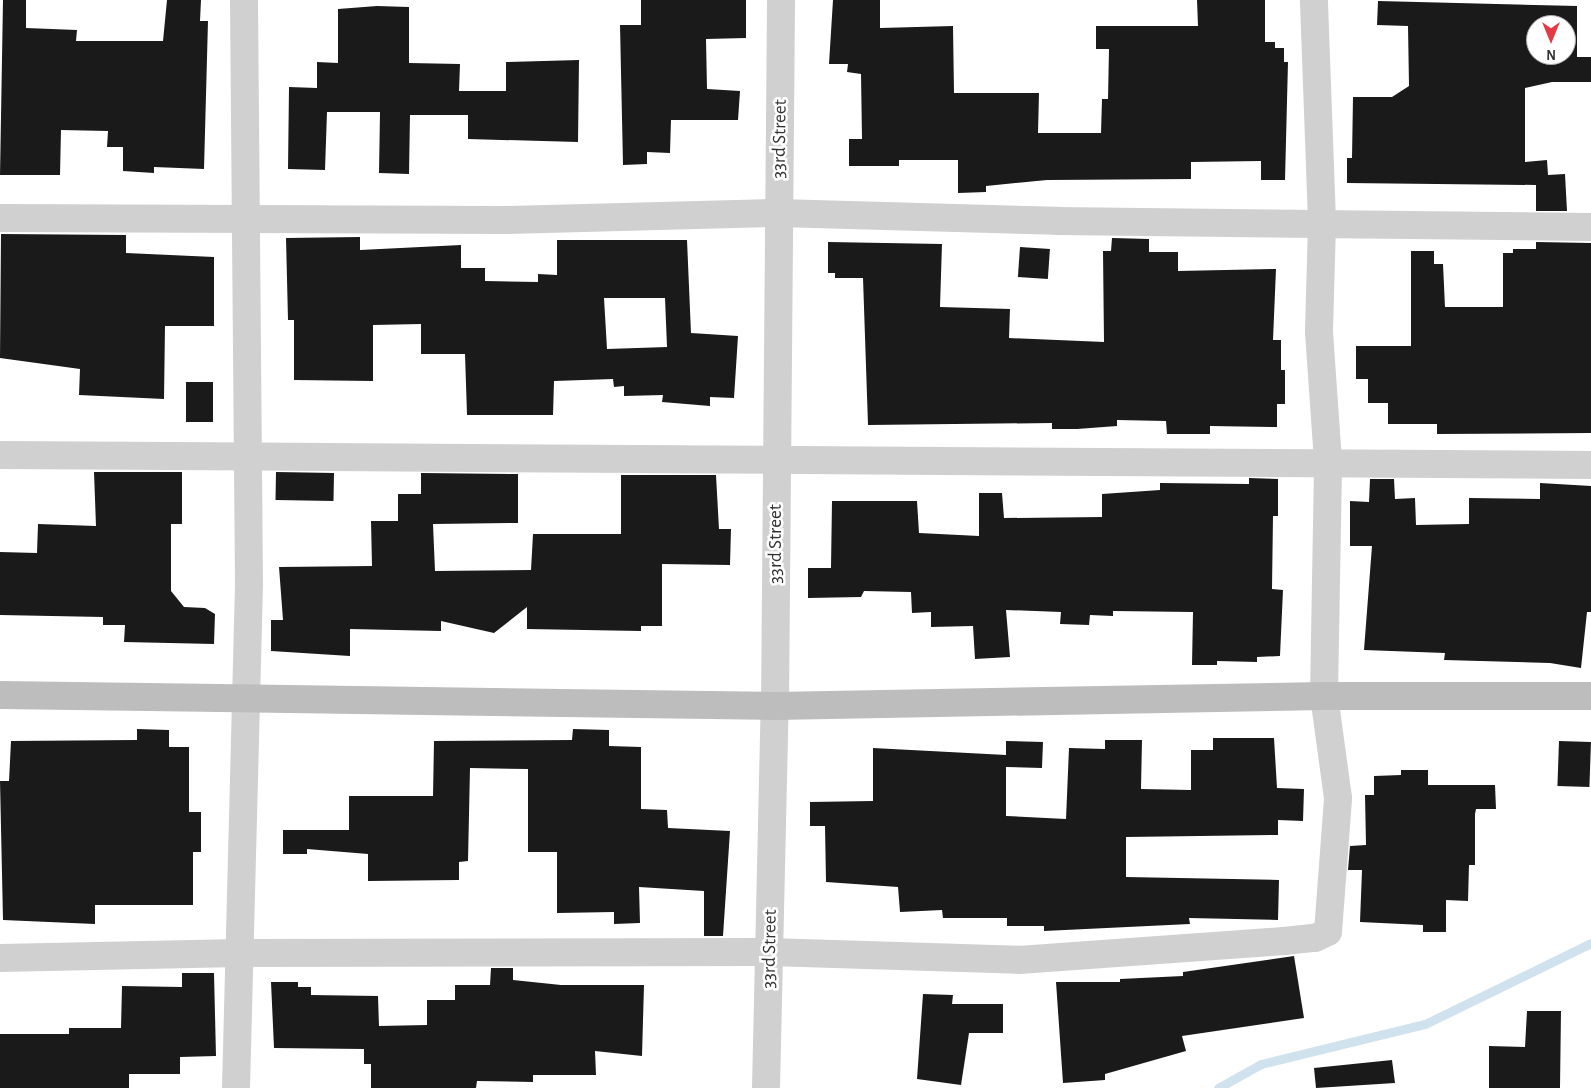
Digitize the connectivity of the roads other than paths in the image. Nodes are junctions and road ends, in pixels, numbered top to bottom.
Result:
1 (244, 0) edge
2 (781, 0) edge
3 (1314, 0) edge
4 (778, 213) junction
5 (0, 218) edge
6 (1322, 221) junction
7 (246, 222) junction
8 (1591, 227) edge
9 (0, 455) edge
10 (248, 457) junction
11 (1328, 461) junction
12 (777, 462) junction
13 (1591, 465) edge
14 (0, 695) edge
15 (1324, 696) junction
16 (1591, 696) edge
17 (246, 701) junction
18 (775, 706) junction
19 (770, 952) junction
20 (240, 953) junction
21 (0, 958) edge
22 (236, 1088) edge
23 (766, 1088) edge

1 - 7 street
2 - 4 street, 33rd Street
3 - 6 street
4 - 6 street
4 - 7 street
4 - 12 street, 33rd Street
5 - 7 street
6 - 8 street
6 - 11 street
7 - 10 street
9 - 10 street
10 - 12 street
10 - 17 street
11 - 12 street
11 - 13 street
11 - 15 street
12 - 18 street, 33rd Street
14 - 17 street
15 - 16 street
15 - 18 street
15 - 19 street
17 - 18 street
17 - 20 street
18 - 19 street, 33rd Street
19 - 20 street
19 - 23 street, 33rd Street
20 - 21 street
20 - 22 street

